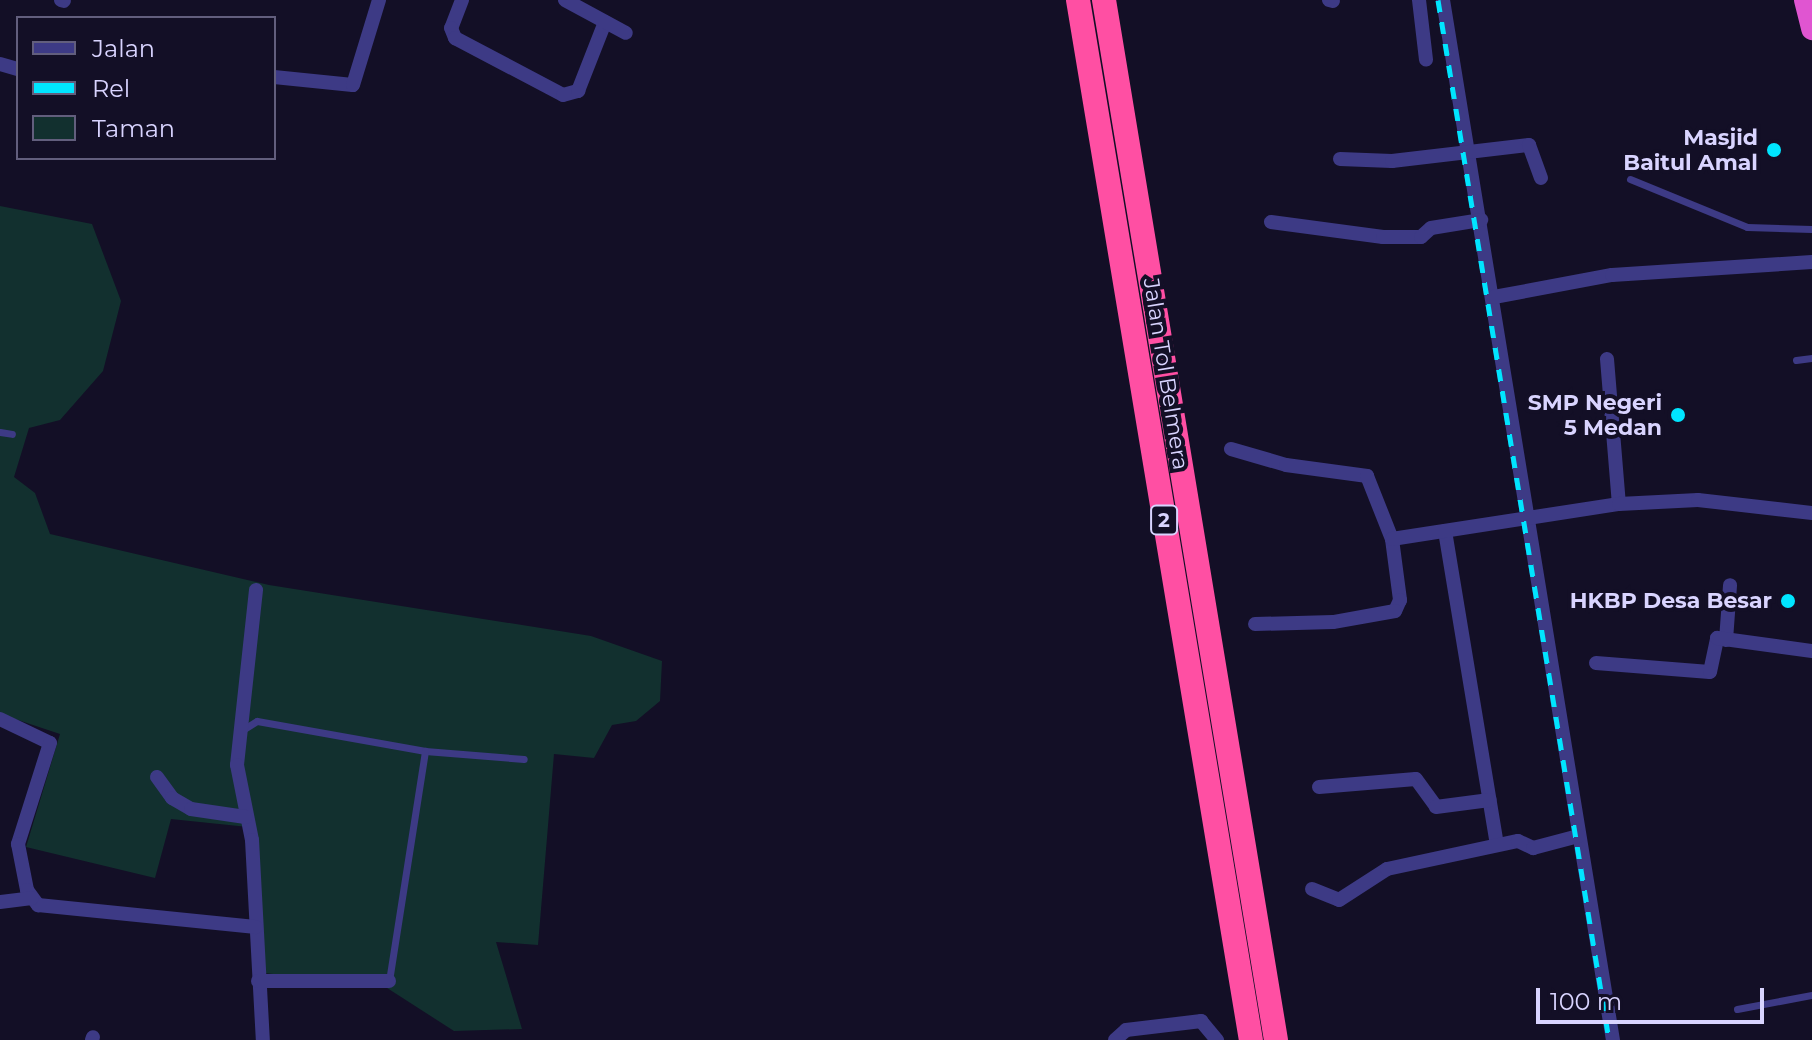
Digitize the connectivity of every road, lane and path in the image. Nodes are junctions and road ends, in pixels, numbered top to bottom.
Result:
1 (379, 0) edge
2 (462, 0) edge
3 (565, 0) edge
4 (1078, 0) edge
5 (1104, 0) edge
6 (1419, 0) edge
7 (1443, 0) edge
8 (1805, 0) edge
9 (605, 22) junction
10 (1812, 29) edge
11 (626, 33) dead end
12 (1426, 60) dead end
13 (276, 77) edge
14 (1468, 154) junction
15 (1340, 159) dead end
16 (1541, 178) dead end
17 (1630, 179) dead end
18 (1481, 220) junction
19 (1271, 222) dead end
20 (1812, 229) edge
21 (1812, 262) edge
22 (1494, 297) junction
23 (1812, 358) edge
24 (1607, 359) dead end
25 (1796, 360) dead end
26 (0, 432) edge
27 (12, 434) dead end
28 (1231, 449) dead end
29 (1619, 504) junction
30 (1812, 513) edge
31 (1530, 521) junction
32 (1445, 531) junction
33 (1392, 539) junction
34 (1730, 585) dead end
35 (256, 590) dead end
36 (1255, 624) dead end
37 (1726, 640) junction
38 (1812, 651) edge
39 (1596, 663) dead end
40 (0, 719) edge
41 (241, 734) junction
42 (425, 751) junction
43 (524, 759) dead end
44 (157, 777) dead end
45 (1319, 787) dead end
46 (1490, 800) junction
47 (245, 817) junction
48 (1578, 836) junction
49 (1497, 845) junction
50 (1312, 889) dead end
51 (32, 898) junction
52 (0, 902) edge
53 (256, 927) junction
54 (258, 981) junction
55 (389, 981) joint
56 (1812, 995) edge
57 (1737, 1009) dead end
58 (263, 1040) edge
59 (1115, 1040) edge
60 (1217, 1040) edge
61 (1251, 1040) edge
62 (1276, 1040) edge
63 (1613, 1040) edge

1 - 13 street
2 - 9 street
3 - 9 street
4 - 61 highway, Jalan Tol Belmera / 2
5 - 62 highway, Jalan Tol Belmera / 2
6 - 12 street
7 - 14 street
8 - 10 highway
9 - 11 street
14 - 15 street
14 - 16 street
14 - 18 street
17 - 20 lane
18 - 19 street
18 - 22 street
21 - 22 street
22 - 31 street
23 - 25 lane
24 - 29 street
26 - 27 lane
28 - 33 street
29 - 30 street
29 - 31 street
31 - 32 street
31 - 48 street
32 - 33 street
32 - 46 street
33 - 36 street
34 - 37 street
35 - 41 street
37 - 38 street
37 - 39 street
40 - 51 street
41 - 42 lane
41 - 47 street
42 - 43 lane
42 - 55 lane
44 - 47 street
45 - 46 street
46 - 49 street
47 - 53 street
48 - 49 street
48 - 63 street
49 - 50 street
51 - 52 street
51 - 53 street
53 - 54 street
54 - 55 street
54 - 58 street
56 - 57 lane
59 - 60 street

